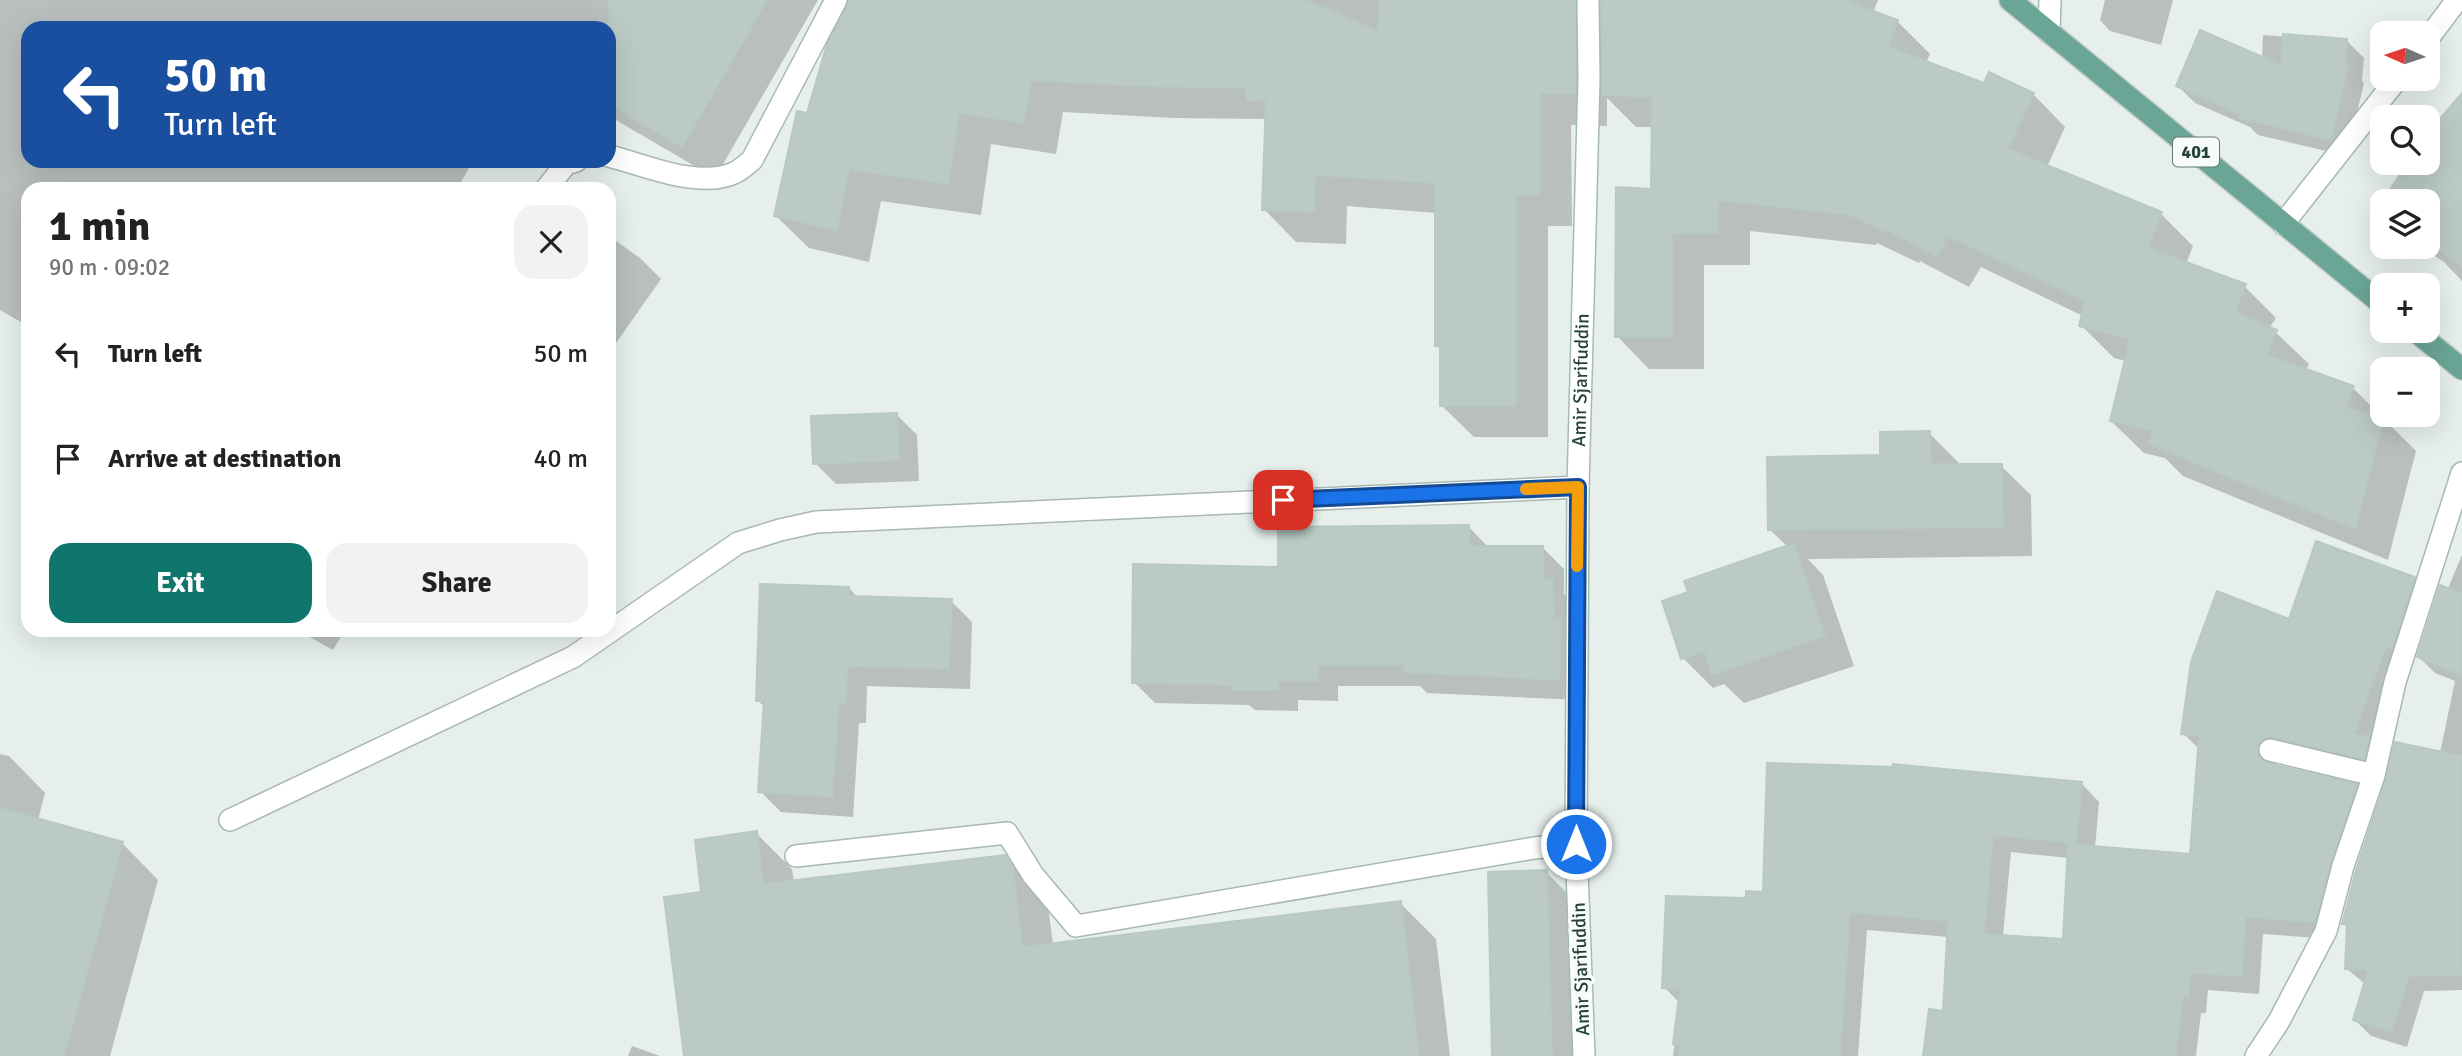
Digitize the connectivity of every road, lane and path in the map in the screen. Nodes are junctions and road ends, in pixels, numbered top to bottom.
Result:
1 (836, 0) edge
2 (1588, 0) edge
3 (2010, 0) edge
4 (2050, 0) edge
5 (2457, 0) edge
6 (2440, 23) edge
7 (2049, 32) junction
8 (2388, 91) edge
9 (616, 158) edge
10 (563, 168) edge
11 (552, 182) edge
12 (2283, 224) junction
13 (2370, 294) edge
14 (2430, 343) edge
15 (2462, 369) edge
16 (2462, 473) edge
17 (1578, 487) junction
18 (616, 627) edge
19 (602, 637) edge
20 (2270, 750) dead end
21 (2374, 775) junction
22 (230, 820) dead end
23 (1576, 844) junction
24 (796, 856) dead end
25 (1584, 1056) edge
26 (2256, 1056) edge

1 - 9 main road
2 - 17 main road, Amir Sjarifuddin
3 - 7 main road, 401
4 - 7 main road
5 - 6 main road
7 - 12 main road, 401
8 - 12 main road
10 - 11 main road
12 - 13 main road, 401
14 - 15 main road
16 - 21 main road
17 - 18 main road
17 - 23 main road, Amir Sjarifuddin
19 - 22 main road
20 - 21 main road
21 - 26 main road
23 - 24 main road
23 - 25 main road, Amir Sjarifuddin

